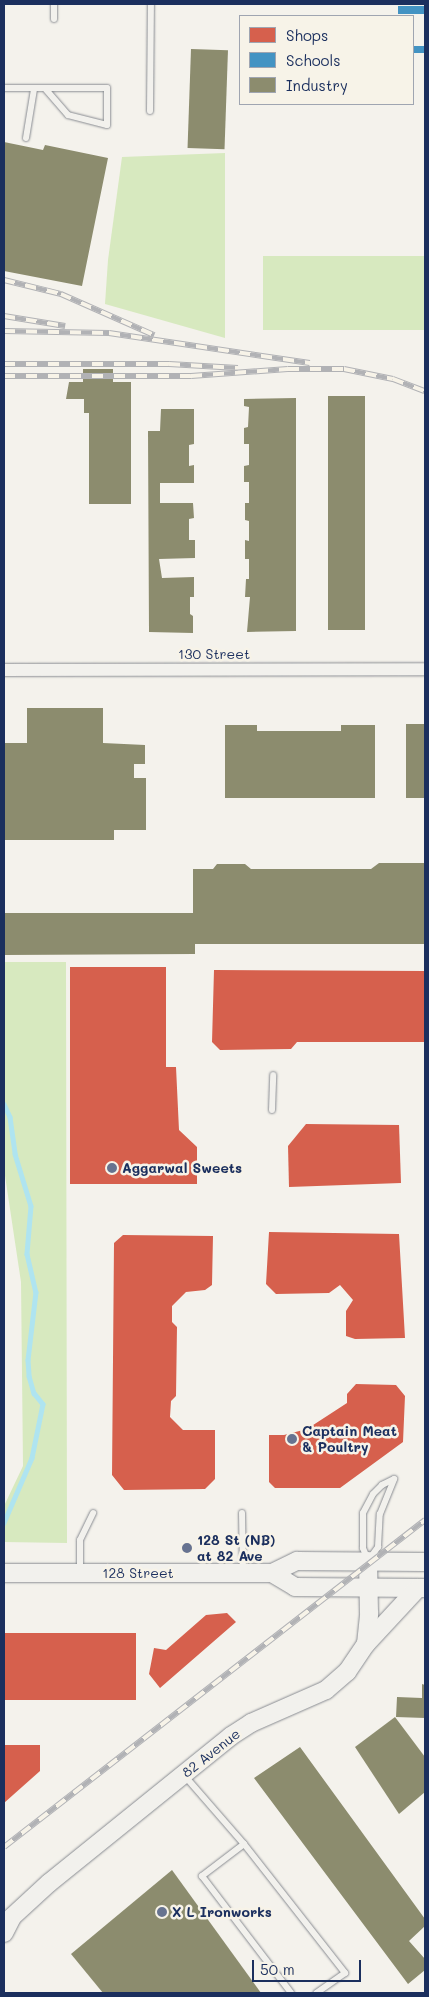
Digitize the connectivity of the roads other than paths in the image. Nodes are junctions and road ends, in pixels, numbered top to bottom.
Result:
1 (54, 4) edge
2 (151, 4) edge
3 (54, 19) dead end
4 (4, 88) edge
5 (34, 89) junction
6 (45, 89) junction
7 (150, 111) dead end
8 (26, 138) dead end
9 (425, 669) edge
10 (4, 670) edge
11 (273, 1076) dead end
12 (272, 1110) dead end
13 (93, 1513) dead end
14 (242, 1513) dead end
15 (368, 1561) junction
16 (425, 1562) edge
17 (4, 1573) edge
18 (80, 1573) junction
19 (242, 1573) junction
20 (272, 1573) junction
21 (368, 1588) junction
22 (421, 1588) edge
23 (366, 1644) junction
24 (183, 1774) junction
25 (244, 1844) junction
26 (4, 1933) edge
27 (291, 1993) edge
28 (316, 1993) edge

1 - 3 lane
2 - 7 lane
4 - 5 lane
5 - 6 lane
5 - 8 lane
6 - 6 lane
9 - 10 street, 130 Street
11 - 12 lane
13 - 18 lane
14 - 19 lane
15 - 15 lane
15 - 16 main road, 128 Street
15 - 20 main road, 128 Street
15 - 21 main road, 82 Avenue
17 - 18 main road, 128 Street
18 - 19 main road, 128 Street
19 - 20 main road, 128 Street
20 - 21 main road
21 - 22 main road
21 - 23 main road, 82 Avenue
22 - 23 main road
23 - 24 main road, 82 Avenue
24 - 25 lane
24 - 26 main road, 82 Avenue
25 - 27 lane
25 - 28 lane

